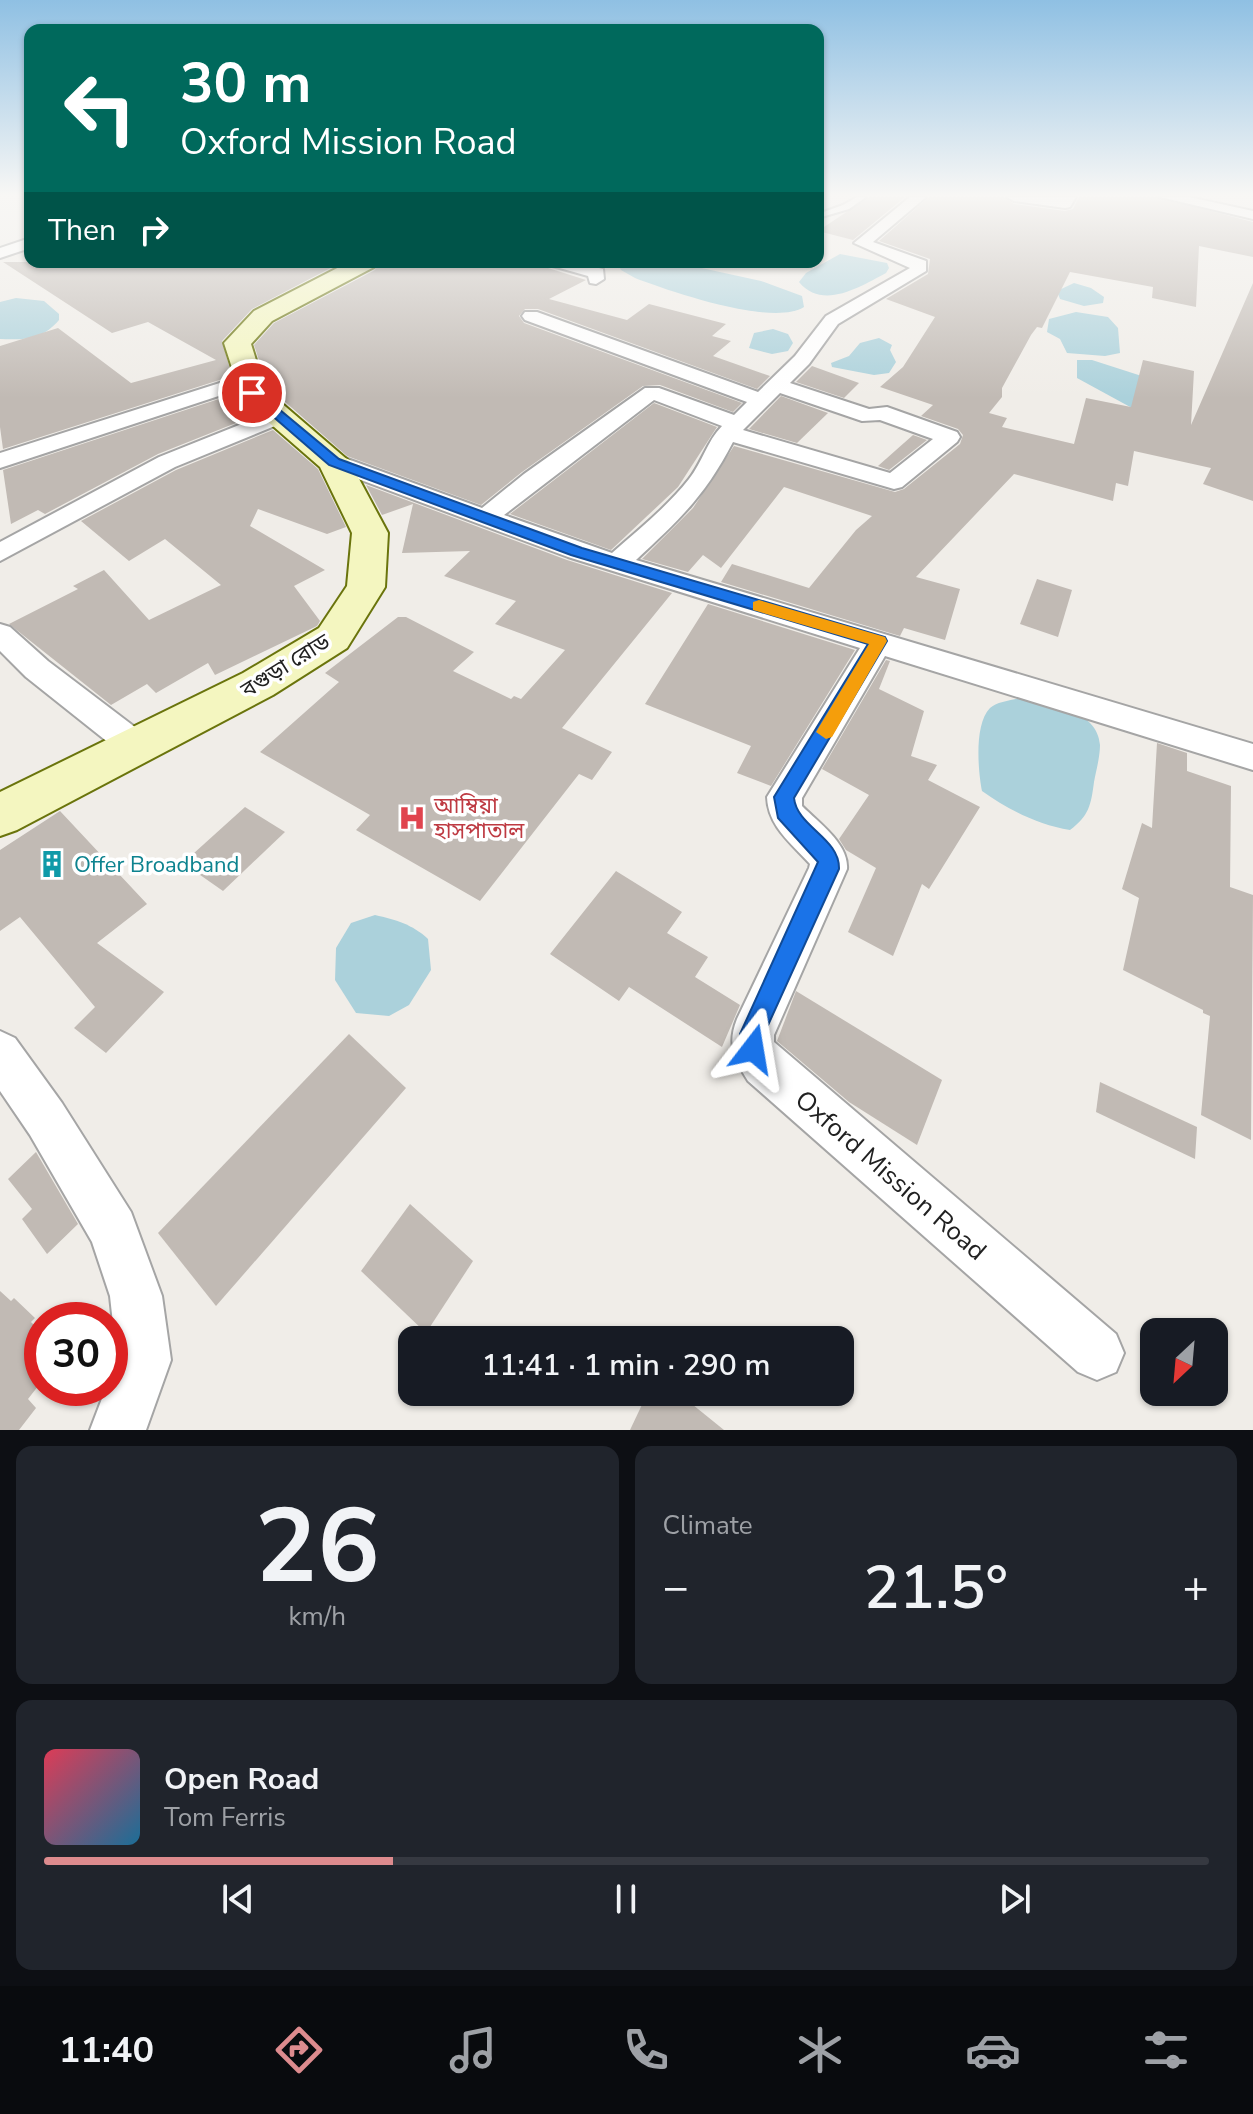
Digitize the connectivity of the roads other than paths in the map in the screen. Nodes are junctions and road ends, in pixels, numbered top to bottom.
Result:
1 (919, 264) edge
2 (355, 268) edge
3 (578, 268) edge
4 (596, 279) dead end
5 (531, 316) dead end
6 (248, 380) junction
7 (709, 382) junction
8 (768, 392) junction
9 (679, 402) junction
10 (279, 416) junction
11 (732, 428) junction
12 (0, 461) edge
13 (334, 462) junction
14 (485, 518) junction
15 (0, 553) edge
16 (617, 563) junction
17 (0, 634) edge
18 (879, 641) junction
19 (136, 746) junction
20 (1253, 757) edge
21 (0, 815) edge
22 (0, 1053) edge
23 (1097, 1353) dead end
24 (118, 1430) edge

1 - 8 street
2 - 6 main road, বগুড়া রোড
3 - 4 street
5 - 7 street
6 - 10 main road, বগুড়া রোড
6 - 12 street
7 - 8 street
7 - 9 street
8 - 11 street
8 - 11 street
9 - 11 street
9 - 14 street
10 - 13 main road, বগুড়া রোড
10 - 15 street
11 - 16 street
13 - 14 street
13 - 19 main road, বগুড়া রোড
14 - 16 street
16 - 18 street
17 - 19 street
18 - 20 street
18 - 23 street, Oxford Mission Road
19 - 21 main road, বগুড়া রোড
22 - 24 street

